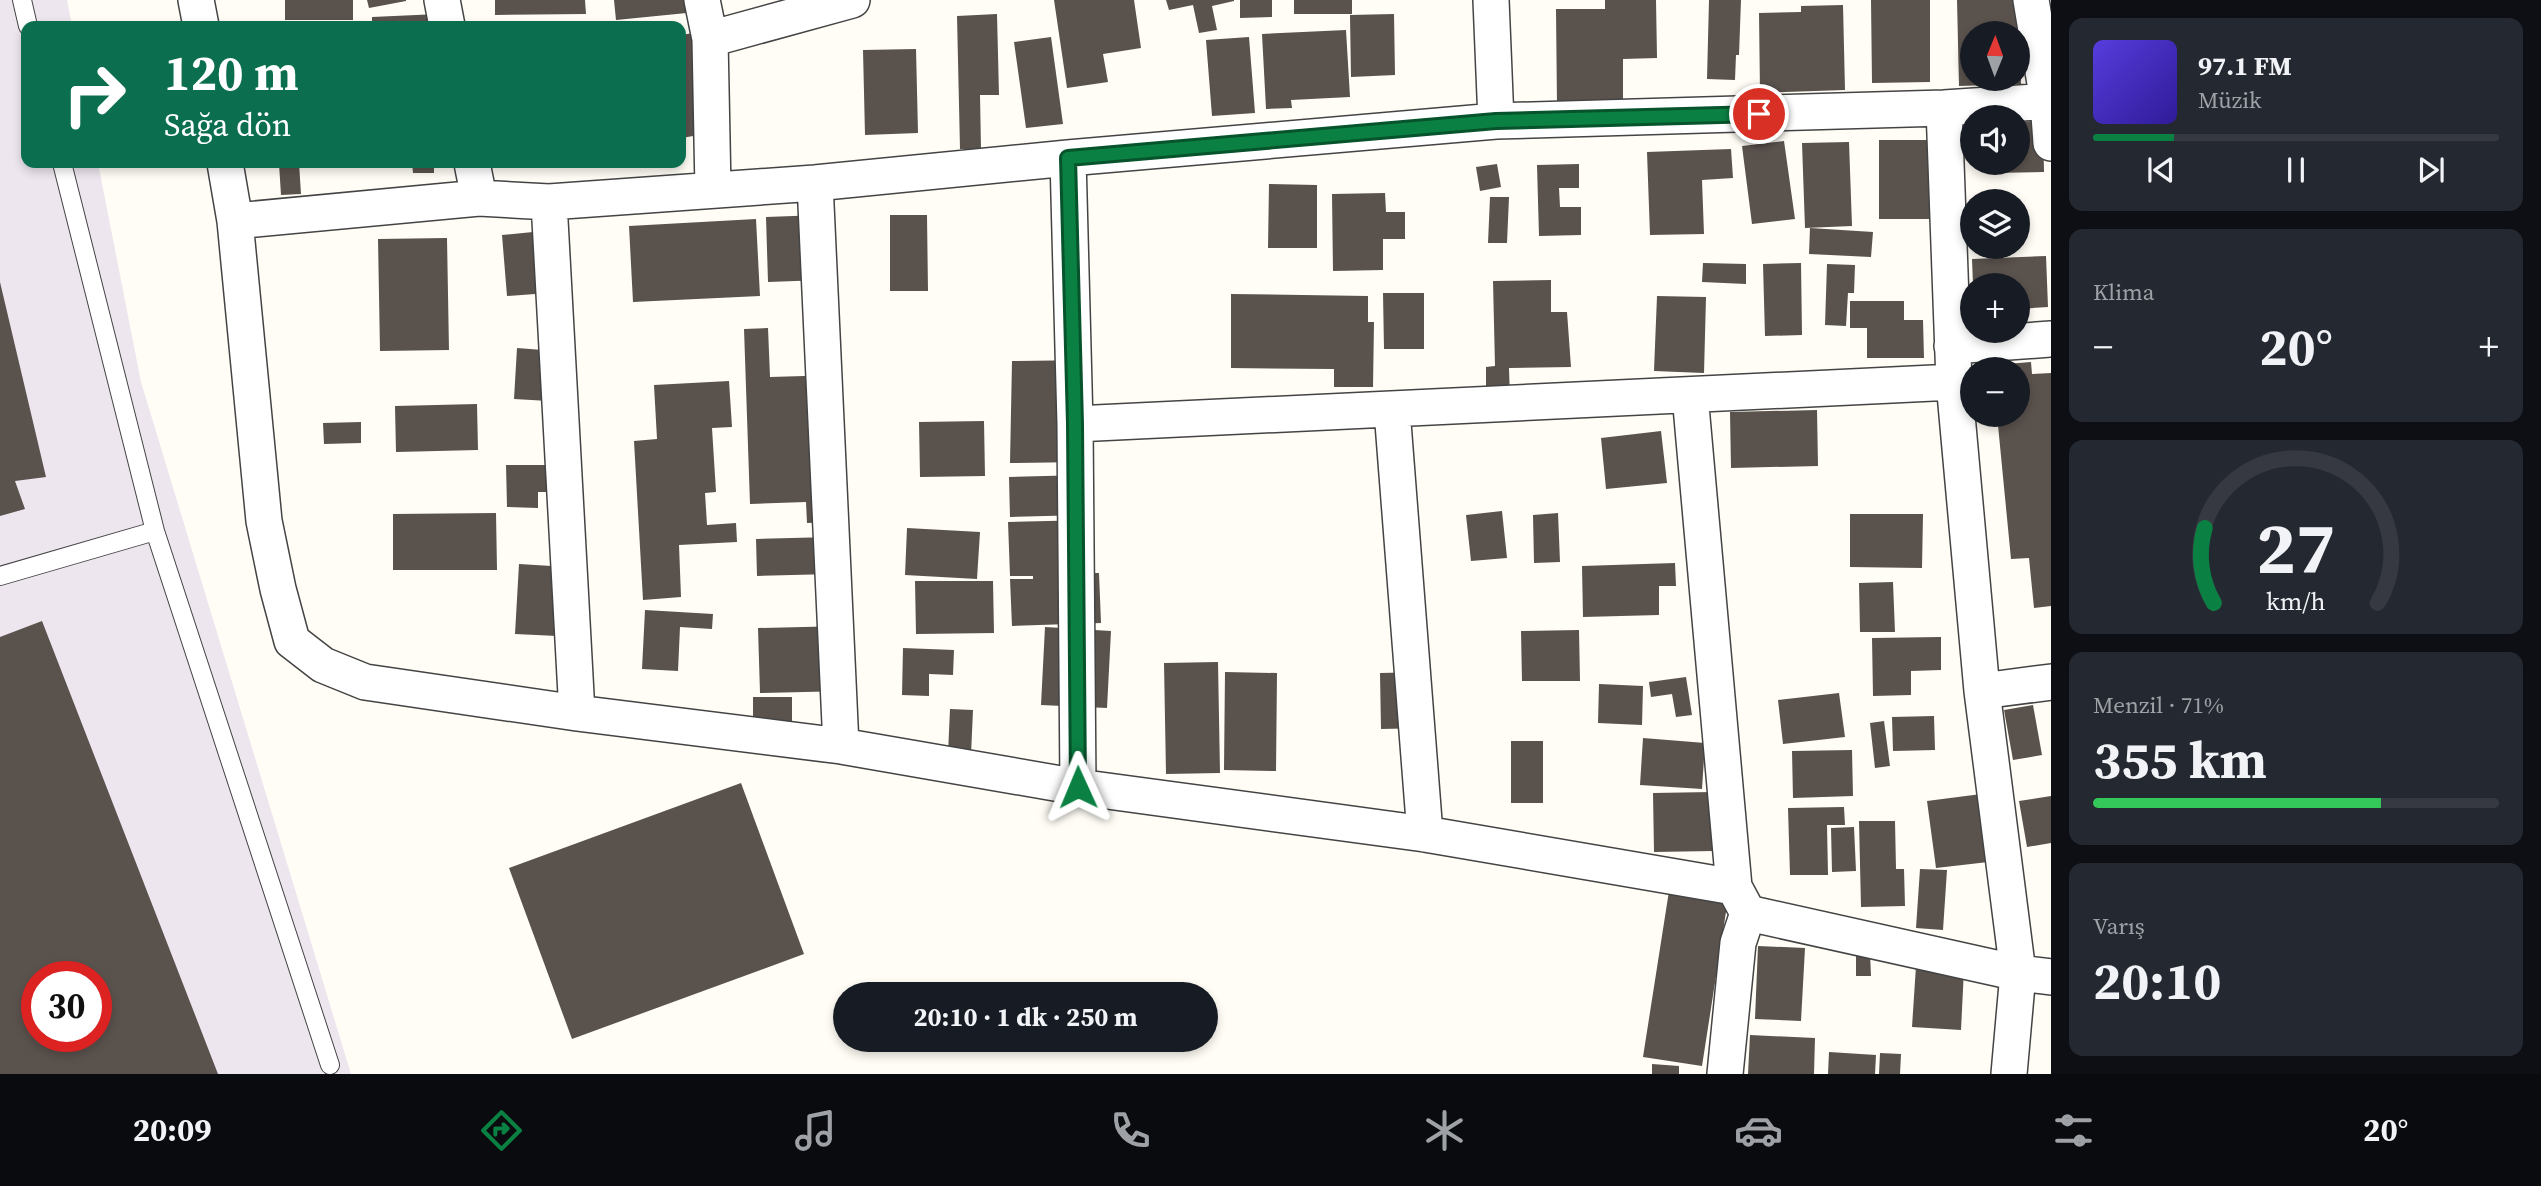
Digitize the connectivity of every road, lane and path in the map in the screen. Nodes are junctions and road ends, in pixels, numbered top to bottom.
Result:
1 (22, 0) edge
2 (196, 0) edge
3 (442, 0) edge
4 (702, 0) edge
5 (852, 0) edge
6 (1491, 0) edge
7 (2031, 0) edge
8 (27, 21) edge
9 (200, 21) edge
10 (446, 21) edge
11 (710, 39) junction
12 (2049, 101) edge
13 (1944, 108) junction
14 (1496, 121) junction
15 (2051, 144) edge
16 (1068, 158) junction
17 (63, 168) edge
18 (226, 168) edge
19 (473, 168) edge
20 (816, 183) junction
21 (713, 190) junction
22 (479, 198) junction
23 (549, 202) junction
24 (235, 221) junction
25 (2051, 339) edge
26 (1951, 346) junction
27 (1954, 383) junction
28 (1690, 395) junction
29 (1392, 410) junction
30 (1075, 424) junction
31 (155, 531) junction
32 (0, 576) edge
33 (2051, 682) edge
34 (1982, 691) junction
35 (577, 713) junction
36 (841, 746) junction
37 (1078, 787) junction
38 (1425, 834) junction
39 (1741, 900) junction
40 (2034, 975) edge
41 (330, 1065) dead end
42 (1725, 1074) edge
43 (2009, 1074) edge

1 - 8 lane
2 - 9 street
3 - 10 street
4 - 11 street
5 - 11 street
6 - 14 street
7 - 12 street
11 - 21 street
12 - 13 street
12 - 15 street
13 - 14 street
13 - 26 street
14 - 16 street
16 - 20 street
16 - 30 street
17 - 31 lane
18 - 24 street
19 - 22 street
20 - 21 street
20 - 36 street
21 - 23 street
22 - 23 street
22 - 24 street
23 - 35 street
24 - 35 street
25 - 26 street
26 - 27 street
27 - 28 street
27 - 34 street
28 - 29 street
28 - 39 street
29 - 30 street
29 - 38 street
30 - 37 street
31 - 32 lane
31 - 41 lane
33 - 34 street
34 - 40 street
35 - 36 street
36 - 37 street
37 - 38 street
38 - 39 street
39 - 40 street
39 - 42 street
40 - 43 street

